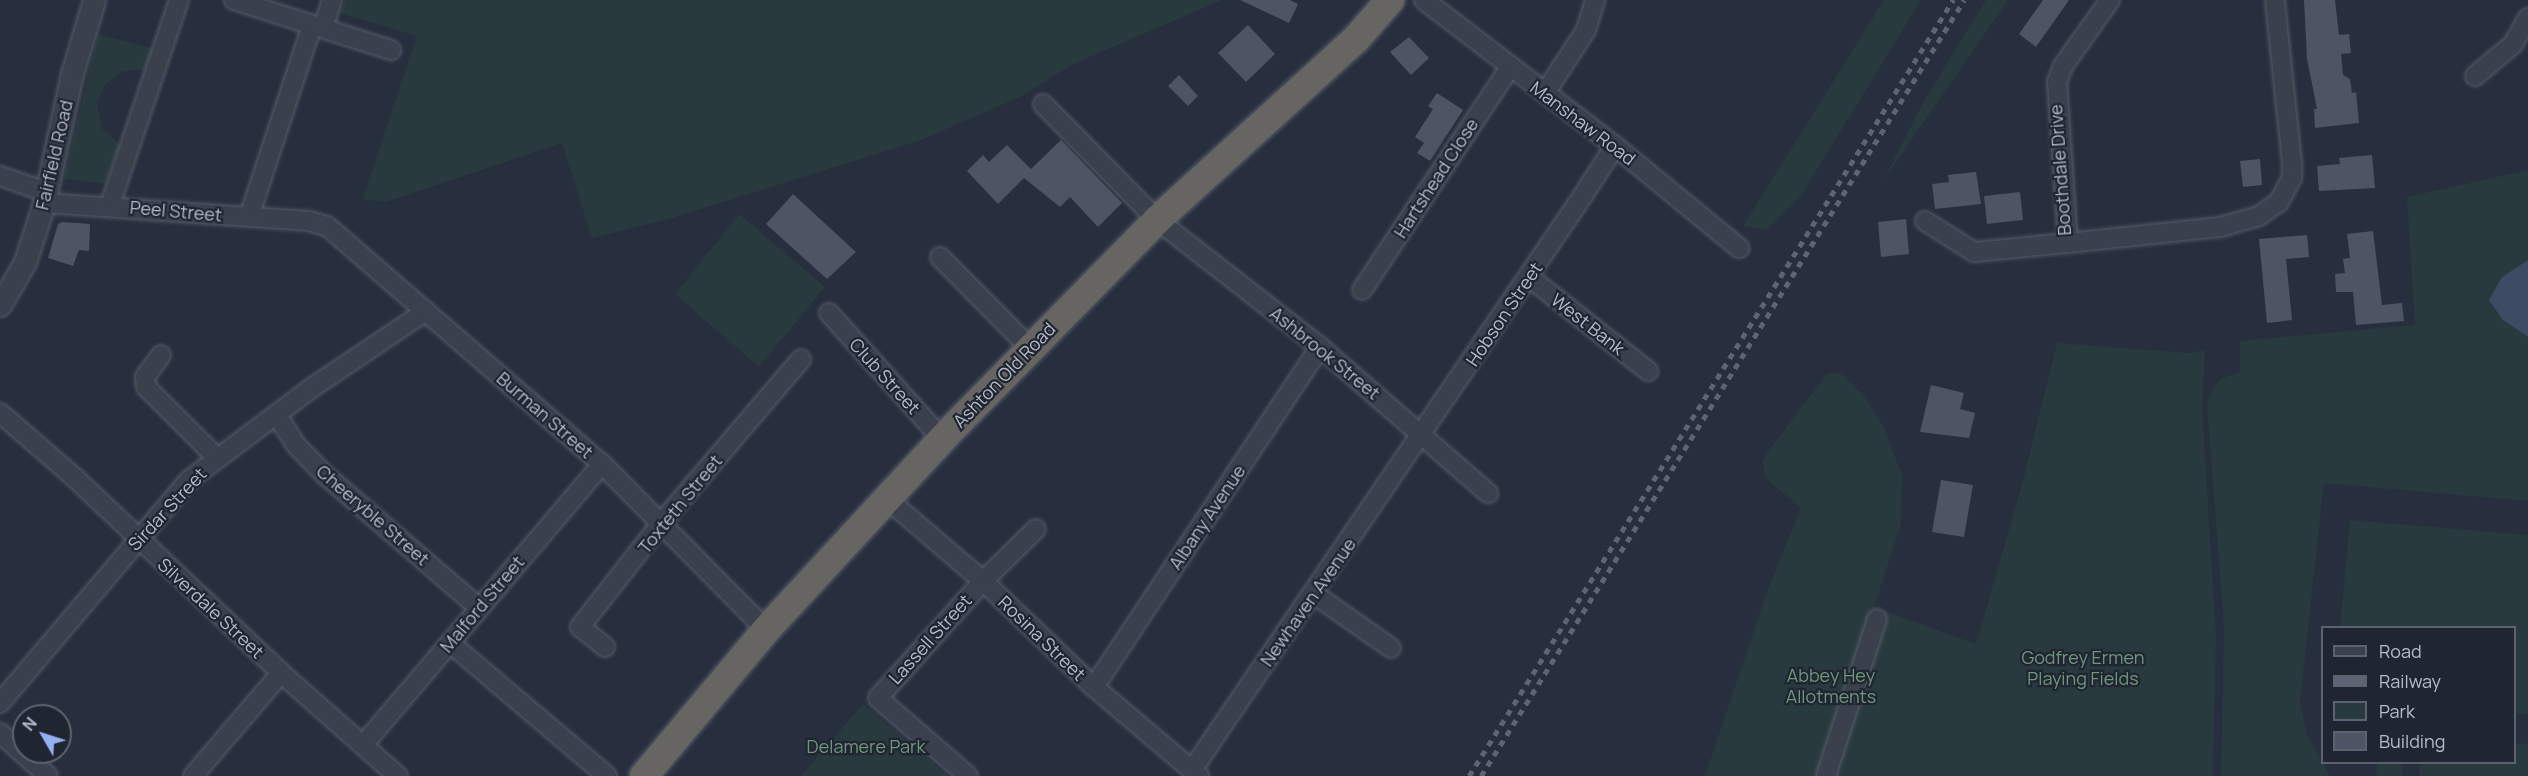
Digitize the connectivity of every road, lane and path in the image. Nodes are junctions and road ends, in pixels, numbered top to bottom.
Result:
1 (94, 0) edge
2 (179, 0) edge
3 (234, 0) edge
4 (332, 0) edge
5 (1390, 0) edge
6 (1424, 0) edge
7 (1596, 0) edge
8 (2110, 0) edge
9 (2275, 0) edge
10 (254, 3) edge
11 (2528, 18) edge
12 (317, 27) junction
13 (391, 50) dead end
14 (1510, 67) junction
15 (2475, 76) dead end
16 (1545, 93) junction
17 (1043, 104) dead end
18 (1615, 146) junction
19 (0, 176) edge
20 (45, 197) junction
21 (110, 205) junction
22 (249, 217) junction
23 (1157, 220) junction
24 (309, 221) joint
25 (1925, 221) dead end
26 (2068, 243) junction
27 (1739, 248) dead end
28 (940, 257) dead end
29 (1529, 277) junction
30 (1362, 290) dead end
31 (0, 305) edge
32 (426, 311) junction
33 (829, 314) dead end
34 (1320, 347) junction
35 (1030, 348) junction
36 (161, 355) dead end
37 (801, 359) dead end
38 (1648, 370) dead end
39 (0, 413) edge
40 (276, 414) junction
41 (1424, 434) junction
42 (942, 439) junction
43 (217, 458) junction
44 (602, 464) junction
45 (1488, 494) dead end
46 (886, 498) junction
47 (662, 522) junction
48 (1036, 529) dead end
49 (138, 538) junction
50 (983, 581) junction
51 (1314, 594) junction
52 (479, 608) junction
53 (1877, 619) dead end
54 (766, 630) junction
55 (450, 643) junction
56 (605, 646) dead end
57 (1391, 648) dead end
58 (280, 673) junction
59 (1094, 687) junction
60 (0, 703) edge
61 (0, 733) edge
62 (363, 745) junction
63 (1196, 773) edge
64 (48, 776) edge
65 (193, 776) edge
66 (398, 776) edge
67 (607, 776) edge
68 (644, 776) edge
69 (968, 776) edge
70 (1826, 776) edge

1 - 20 street, Fairfield Road
2 - 21 street
3 - 10 street
4 - 12 street
5 - 23 highway, Ashton Old Road
6 - 14 street, Manshaw Road
7 - 16 street
8 - 26 street, Boothdale Drive
9 - 26 street
10 - 12 street
11 - 15 street
12 - 13 street
12 - 22 street
14 - 16 street, Manshaw Road
14 - 30 street, Hartshead Close
16 - 18 street, Manshaw Road
17 - 23 street, Ashbrook Street
18 - 27 street, Manshaw Road
18 - 29 street, Hobson Street
19 - 20 street, Peel Street
20 - 21 street, Peel Street
20 - 31 street, Fairfield Road
21 - 22 street, Peel Street
22 - 24 street, Peel Street
23 - 34 street, Ashbrook Street
23 - 35 highway, Ashton Old Road
24 - 32 street, Burman Street
25 - 26 street, Boothdale Drive
28 - 35 street
29 - 38 street, West Bank
29 - 41 street, Hobson Street
32 - 40 street, Sirdar Street
32 - 44 street, Burman Street
33 - 42 street, Club Street
34 - 41 street, Ashbrook Street
34 - 59 street, Albany Avenue
35 - 42 highway, Ashton Old Road
36 - 43 street
37 - 47 street, Toxteth Street
39 - 49 street, Silverdale Street
40 - 43 street, Sirdar Street
40 - 52 street, Cheeryble Street
41 - 45 street, Ashbrook Street
41 - 51 street, Newhaven Avenue
42 - 46 highway, Ashton Old Road
43 - 49 street, Sirdar Street
44 - 47 street, Burman Street
44 - 52 street, Malford Street
46 - 50 street, Rosina Street
46 - 54 highway, Ashton Old Road
47 - 54 street, Burman Street
47 - 56 street, Toxteth Street
48 - 50 street, Lassell Street
49 - 58 street, Silverdale Street
49 - 60 street, Sirdar Street
50 - 59 street, Rosina Street
50 - 69 street, Lassell Street
51 - 57 street
51 - 63 street, Newhaven Avenue
52 - 55 street, Malford Street
53 - 70 street
54 - 68 highway, Ashton Old Road
55 - 62 street, Malford Street
55 - 67 street
58 - 62 street, Silverdale Street
58 - 65 street
59 - 63 street, Rosina Street
61 - 64 street
62 - 66 street, Silverdale Street

